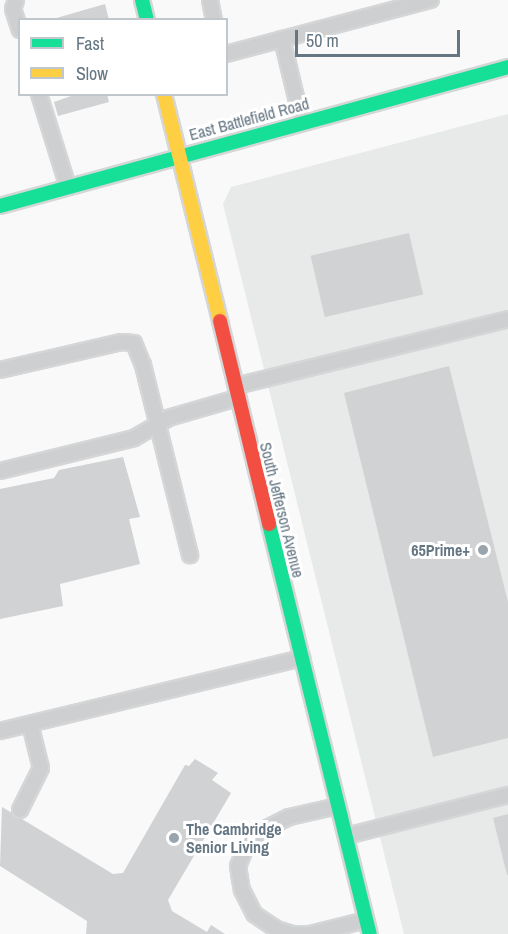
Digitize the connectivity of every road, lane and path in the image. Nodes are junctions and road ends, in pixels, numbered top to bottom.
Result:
1 (16, 0) edge
2 (142, 0) edge
3 (210, 0) edge
4 (431, 0) edge
5 (146, 18) edge
6 (214, 18) edge
7 (18, 24) edge
8 (282, 39) junction
9 (228, 53) edge
10 (508, 67) edge
11 (40, 96) edge
12 (164, 96) edge
13 (302, 122) junction
14 (177, 156) junction
15 (68, 187) junction
16 (0, 206) edge
17 (508, 320) edge
18 (0, 370) edge
19 (236, 392) junction
20 (157, 425) junction
21 (0, 471) edge
22 (189, 555) dead end
23 (302, 658) junction
24 (30, 724) junction
25 (0, 731) edge
26 (508, 795) edge
27 (338, 806) junction
28 (20, 810) dead end
29 (346, 836) junction
30 (366, 920) junction
31 (370, 934) edge

1 - 7 lane
2 - 5 street
3 - 6 lane
4 - 8 lane
8 - 9 lane
8 - 13 lane
10 - 13 street, East Battlefield Road
11 - 15 lane
12 - 14 street, South Jefferson Avenue
13 - 14 street, East Battlefield Road
14 - 15 street, East Battlefield Road
14 - 19 street, South Jefferson Avenue
15 - 16 street, East Battlefield Road
17 - 19 lane
18 - 20 lane
19 - 20 lane
19 - 23 street, South Jefferson Avenue
20 - 21 lane
20 - 22 lane
23 - 24 lane
23 - 27 street, South Jefferson Avenue
24 - 25 lane
24 - 28 lane
26 - 29 lane
27 - 29 street, South Jefferson Avenue
27 - 30 lane
29 - 30 street, South Jefferson Avenue
30 - 31 street, South Jefferson Avenue

